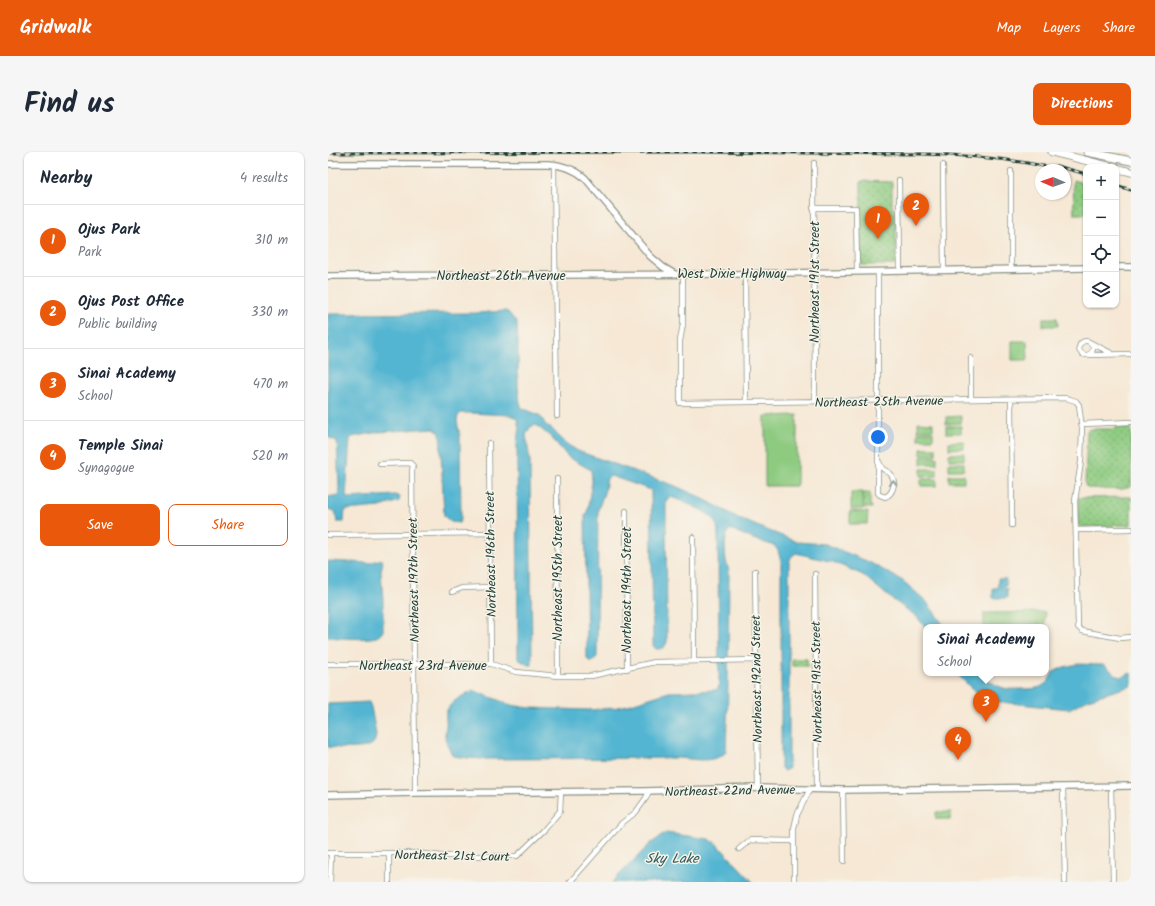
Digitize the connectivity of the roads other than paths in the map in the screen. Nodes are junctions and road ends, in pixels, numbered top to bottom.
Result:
1 (1052, 152) edge
2 (1087, 152) edge
3 (1131, 161) edge
4 (814, 163) dead end
5 (328, 164) edge
6 (554, 164) junction
7 (1100, 164) edge
8 (943, 165) dead end
9 (1119, 169) edge
10 (1011, 171) dead end
11 (1131, 172) edge
12 (899, 180) dead end
13 (813, 208) junction
14 (1119, 267) edge
15 (1131, 267) edge
16 (1083, 268) edge
17 (1011, 270) junction
18 (900, 271) junction
19 (944, 271) junction
20 (857, 272) junction
21 (878, 272) junction
22 (813, 273) junction
23 (675, 274) junction
24 (682, 274) junction
25 (745, 274) junction
26 (555, 275) junction
27 (328, 276) edge
28 (1091, 343) junction
29 (1113, 354) junction
30 (1131, 354) edge
31 (1089, 355) junction
32 (971, 358) dead end
33 (971, 399) junction
34 (1011, 399) junction
35 (879, 400) junction
36 (815, 401) junction
37 (746, 402) junction
38 (557, 416) dead end
39 (1131, 422) edge
40 (1082, 424) junction
41 (489, 443) dead end
42 (879, 462) junction
43 (380, 464) dead end
44 (557, 479) dead end
45 (626, 511) dead end
46 (1012, 525) dead end
47 (1131, 529) edge
48 (1076, 530) junction
49 (490, 533) junction
50 (413, 534) junction
51 (328, 535) edge
52 (693, 537) dead end
53 (755, 571) dead end
54 (815, 574) dead end
55 (491, 587) junction
56 (452, 592) dead end
57 (1131, 637) edge
58 (755, 660) junction
59 (694, 661) junction
60 (328, 664) edge
61 (491, 664) junction
62 (414, 665) junction
63 (626, 669) junction
64 (558, 676) junction
65 (1111, 786) junction
66 (1131, 786) edge
67 (1063, 787) junction
68 (758, 788) junction
69 (810, 789) junction
70 (817, 789) junction
71 (843, 790) junction
72 (561, 791) junction
73 (649, 791) junction
74 (415, 792) junction
75 (328, 795) edge
76 (794, 841) junction
77 (739, 849) dead end
78 (329, 853) edge
79 (390, 854) junction
80 (844, 861) dead end
81 (330, 882) edge
82 (389, 882) edge
83 (570, 882) edge
84 (794, 882) edge
85 (1065, 882) edge
86 (1113, 882) edge

1 - 7 main road
2 - 3 main road
4 - 13 street, Northeast 191st Street
5 - 6 street, West Dixie Highway
6 - 23 street, West Dixie Highway
6 - 26 street
8 - 19 street
9 - 11 main road
10 - 17 street
12 - 18 street
13 - 20 street
13 - 22 street, Northeast 191st Street
14 - 15 street
16 - 17 street, West Dixie Highway
17 - 19 street, West Dixie Highway
18 - 19 street, West Dixie Highway
18 - 21 street, West Dixie Highway
20 - 21 street, West Dixie Highway
20 - 22 street, West Dixie Highway
21 - 35 street
22 - 25 street, West Dixie Highway
22 - 36 street, Northeast 191st Street
23 - 24 street, West Dixie Highway
23 - 26 street, Northeast 26th Avenue
24 - 25 street, West Dixie Highway
24 - 37 street, Northeast 25th Avenue
25 - 37 street
26 - 27 street, Northeast 26th Avenue
26 - 38 street
28 - 29 street
28 - 31 street
28 - 31 street
29 - 30 street
29 - 31 street
32 - 33 street
33 - 34 street, Northeast 25th Avenue
33 - 35 street, Northeast 25th Avenue
34 - 40 street, Northeast 25th Avenue
34 - 46 street
35 - 36 street, Northeast 25th Avenue
35 - 42 street
36 - 37 street, Northeast 25th Avenue
39 - 40 street
40 - 48 street
41 - 49 street, Northeast 196th Street
42 -> 42 street
43 - 50 street, Northeast 197th Street
44 - 64 street, Northeast 195th Street
45 - 63 street, Northeast 194th Street
47 - 48 street
48 - 57 street
49 - 50 street
49 - 55 street, Northeast 196th Street
50 - 51 street
50 - 62 street, Northeast 197th Street
52 - 59 street
53 - 58 street, Northeast 192nd Street
54 - 70 street, Northeast 191st Street
55 - 56 street
55 - 61 street, Northeast 196th Street
58 - 59 street, Northeast 23rd Avenue
58 - 68 street, Northeast 192nd Street
59 - 63 street, Northeast 23rd Avenue
60 - 62 street, Northeast 23rd Avenue
61 - 62 street, Northeast 23rd Avenue
61 - 64 street, Northeast 23rd Avenue
62 - 74 street, Northeast 197th Street
63 - 64 street, Northeast 23rd Avenue
65 - 66 street, Northeast 22nd Avenue
65 - 67 street, Northeast 22nd Avenue
65 - 86 street
67 - 71 street, Northeast 22nd Avenue
67 - 85 street
68 - 69 street, Northeast 22nd Avenue
68 - 73 street, Northeast 22nd Avenue
69 - 70 street, Northeast 22nd Avenue
69 - 76 street
70 - 71 street, Northeast 22nd Avenue
71 - 80 street
72 - 73 street, Northeast 22nd Avenue
72 - 74 street, Northeast 22nd Avenue
72 - 79 street, Northeast 21st Court
73 - 83 street
74 - 75 street, Northeast 22nd Avenue
76 - 77 street
76 - 84 street
78 - 79 street, Northeast 21st Court
78 - 81 street
79 - 82 street

